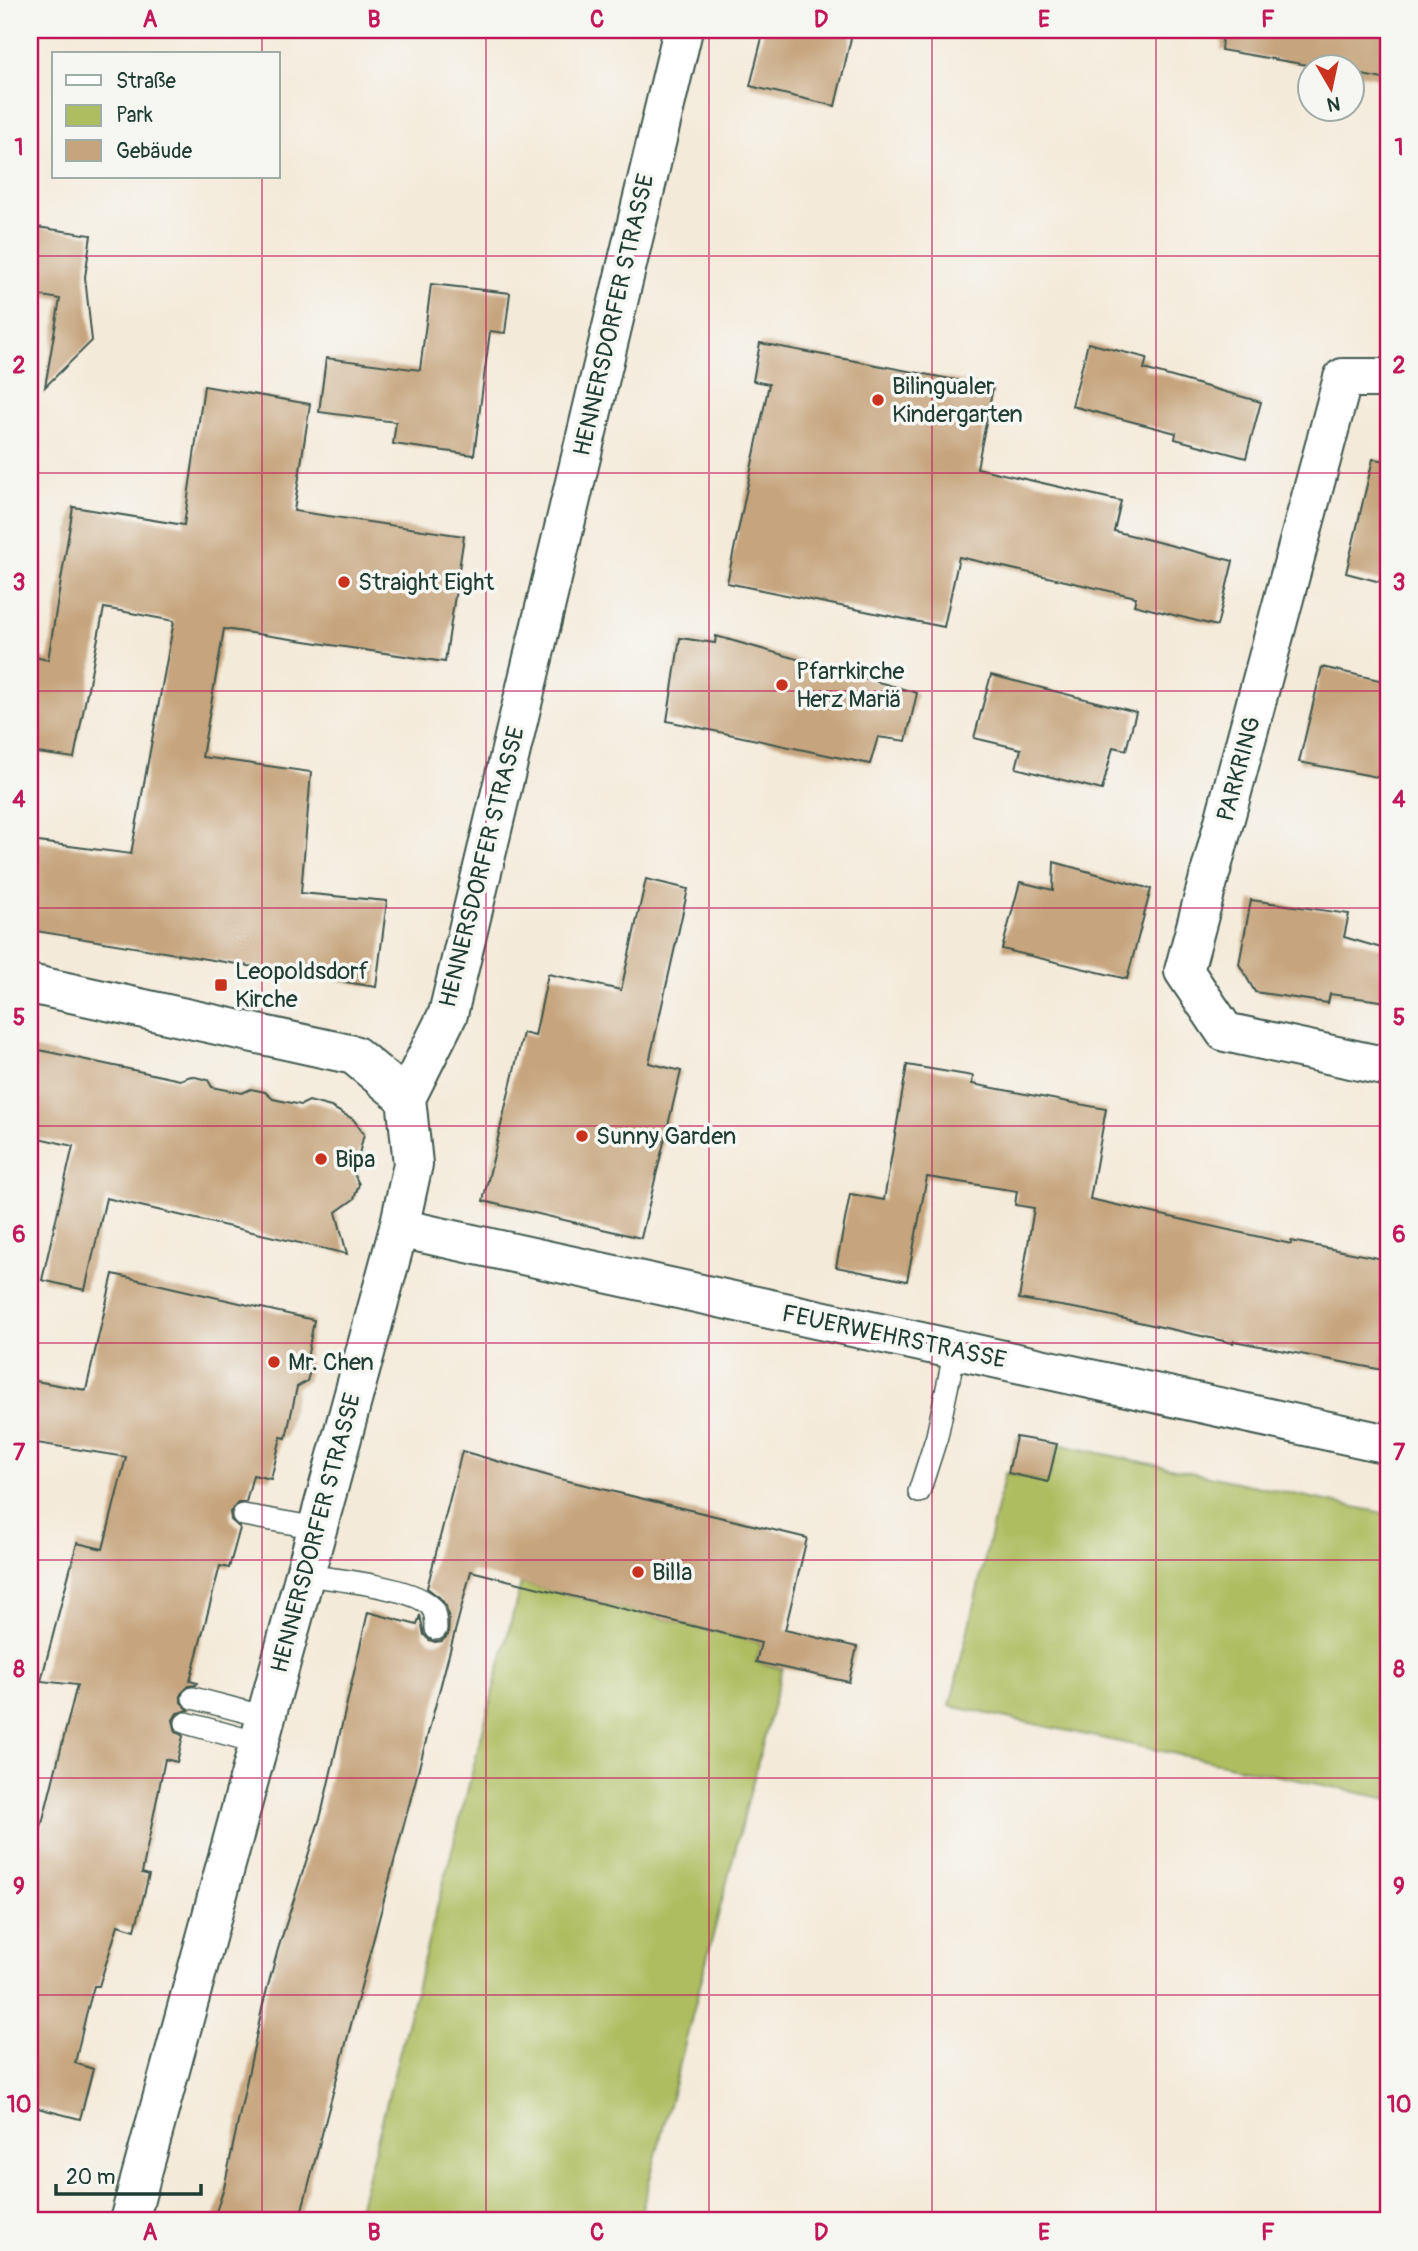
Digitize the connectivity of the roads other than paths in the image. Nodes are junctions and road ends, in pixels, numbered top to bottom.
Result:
1 (683, 30) edge
2 (1388, 377) edge
3 (30, 984) edge
4 (1388, 1067) edge
5 (406, 1098) junction
6 (400, 1228) junction
7 (956, 1350) junction
8 (1388, 1444) edge
9 (919, 1492) dead end
10 (243, 1514) dead end
11 (317, 1528) junction
12 (305, 1575) junction
13 (436, 1629) dead end
14 (192, 1698) dead end
15 (186, 1723) dead end
16 (263, 1730) junction
17 (129, 2221) edge

1 - 5 street, HENNERSDORFER STRASSE
2 - 4 street, PARKRING
3 - 5 street
5 - 6 street, HENNERSDORFER STRASSE
6 - 7 street, FEUERWEHRSTRASSE
6 - 11 street, HENNERSDORFER STRASSE
7 - 8 street, FEUERWEHRSTRASSE
7 - 9 lane
10 - 11 lane
11 - 12 street, HENNERSDORFER STRASSE
12 - 13 lane
12 - 16 street, HENNERSDORFER STRASSE
14 - 16 lane
15 - 16 lane
16 - 17 street, HENNERSDORFER STRASSE

